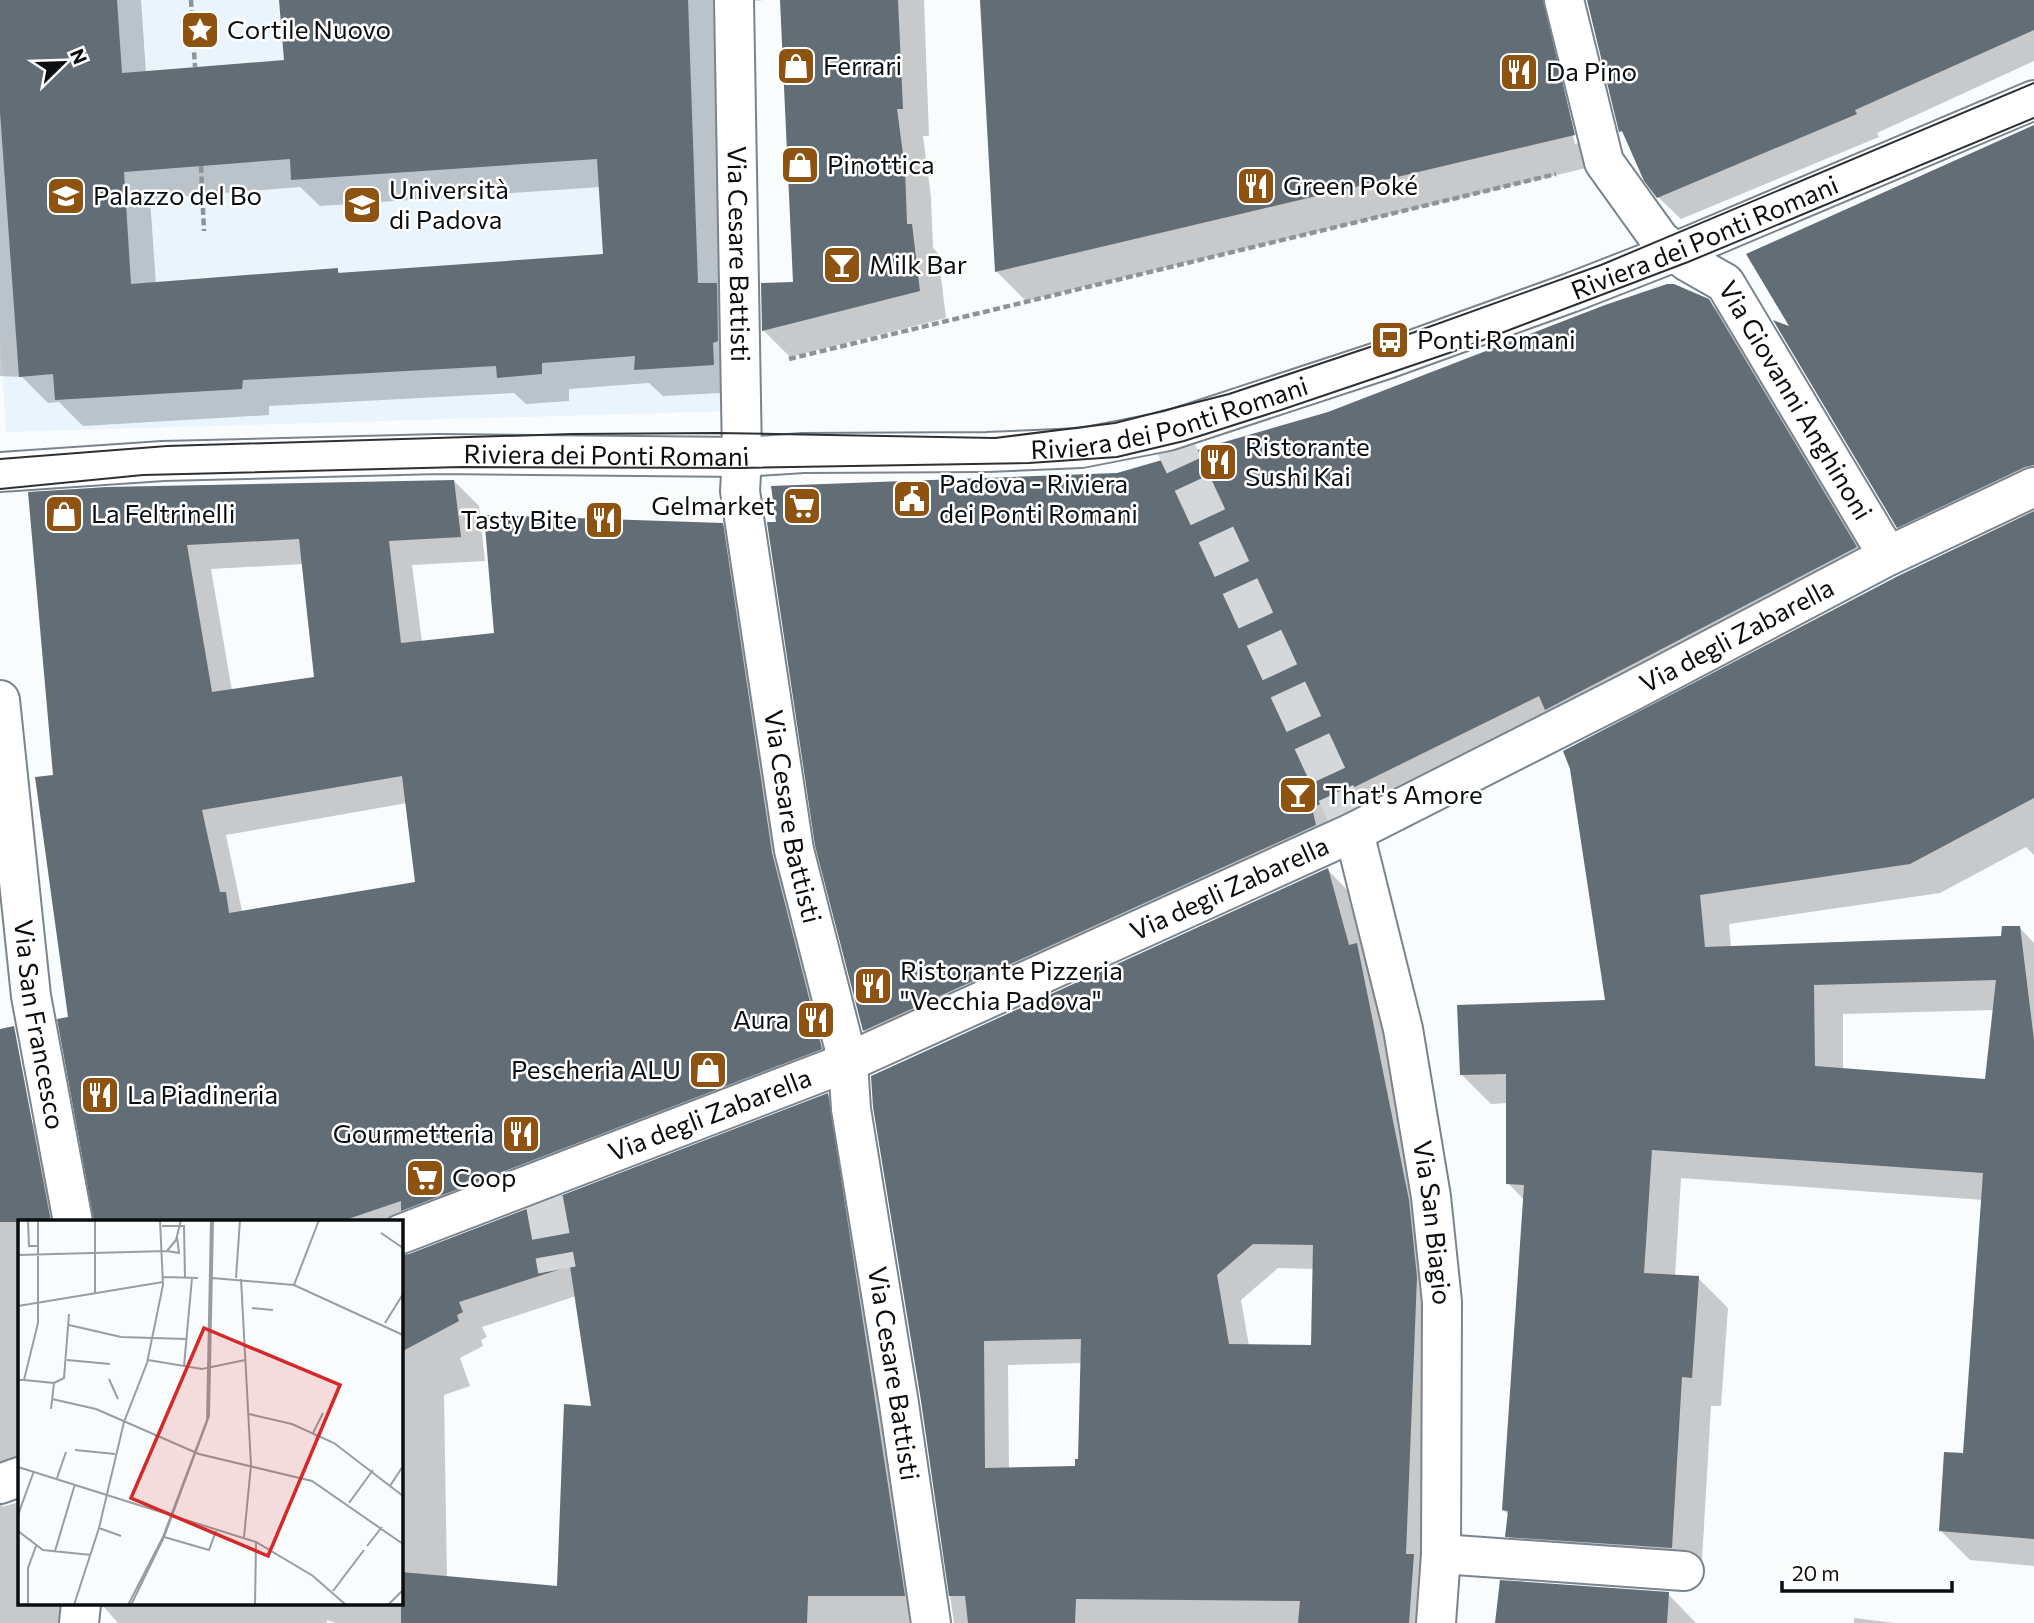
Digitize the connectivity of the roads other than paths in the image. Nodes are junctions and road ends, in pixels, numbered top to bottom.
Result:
1 (734, 0) edge
2 (1564, 1) edge
3 (2034, 100) edge
4 (1675, 252) junction
5 (741, 457) junction
6 (0, 472) edge
7 (2034, 487) edge
8 (1888, 556) junction
9 (0, 700) edge
10 (1354, 832) junction
11 (16, 998) edge
12 (848, 1062) junction
13 (72, 1220) edge
14 (402, 1234) edge
15 (18, 1477) edge
16 (0, 1484) edge
17 (1441, 1554) junction
18 (1684, 1571) dead end
19 (931, 1623) edge
20 (1436, 1623) edge

1 - 5 street, Via Cesare Battisti
2 - 4 street, Via Giovanni Anghinoni
3 - 4 street, Riviera dei Ponti Romani
4 - 5 street, Riviera dei Ponti Romani
4 - 8 street, Via Giovanni Anghinoni
5 - 6 street, Riviera dei Ponti Romani
5 - 12 street, Via Cesare Battisti
7 - 8 street, Via degli Zabarella
8 - 10 street, Via degli Zabarella
9 - 11 street, Via San Francesco
10 - 12 street, Via degli Zabarella
10 - 17 street, Via San Biagio
11 - 13 street, Via San Francesco
12 - 14 street, Via degli Zabarella
12 - 19 street, Via Cesare Battisti
15 - 16 street
17 - 18 street
17 - 20 street, Via San Biagio

